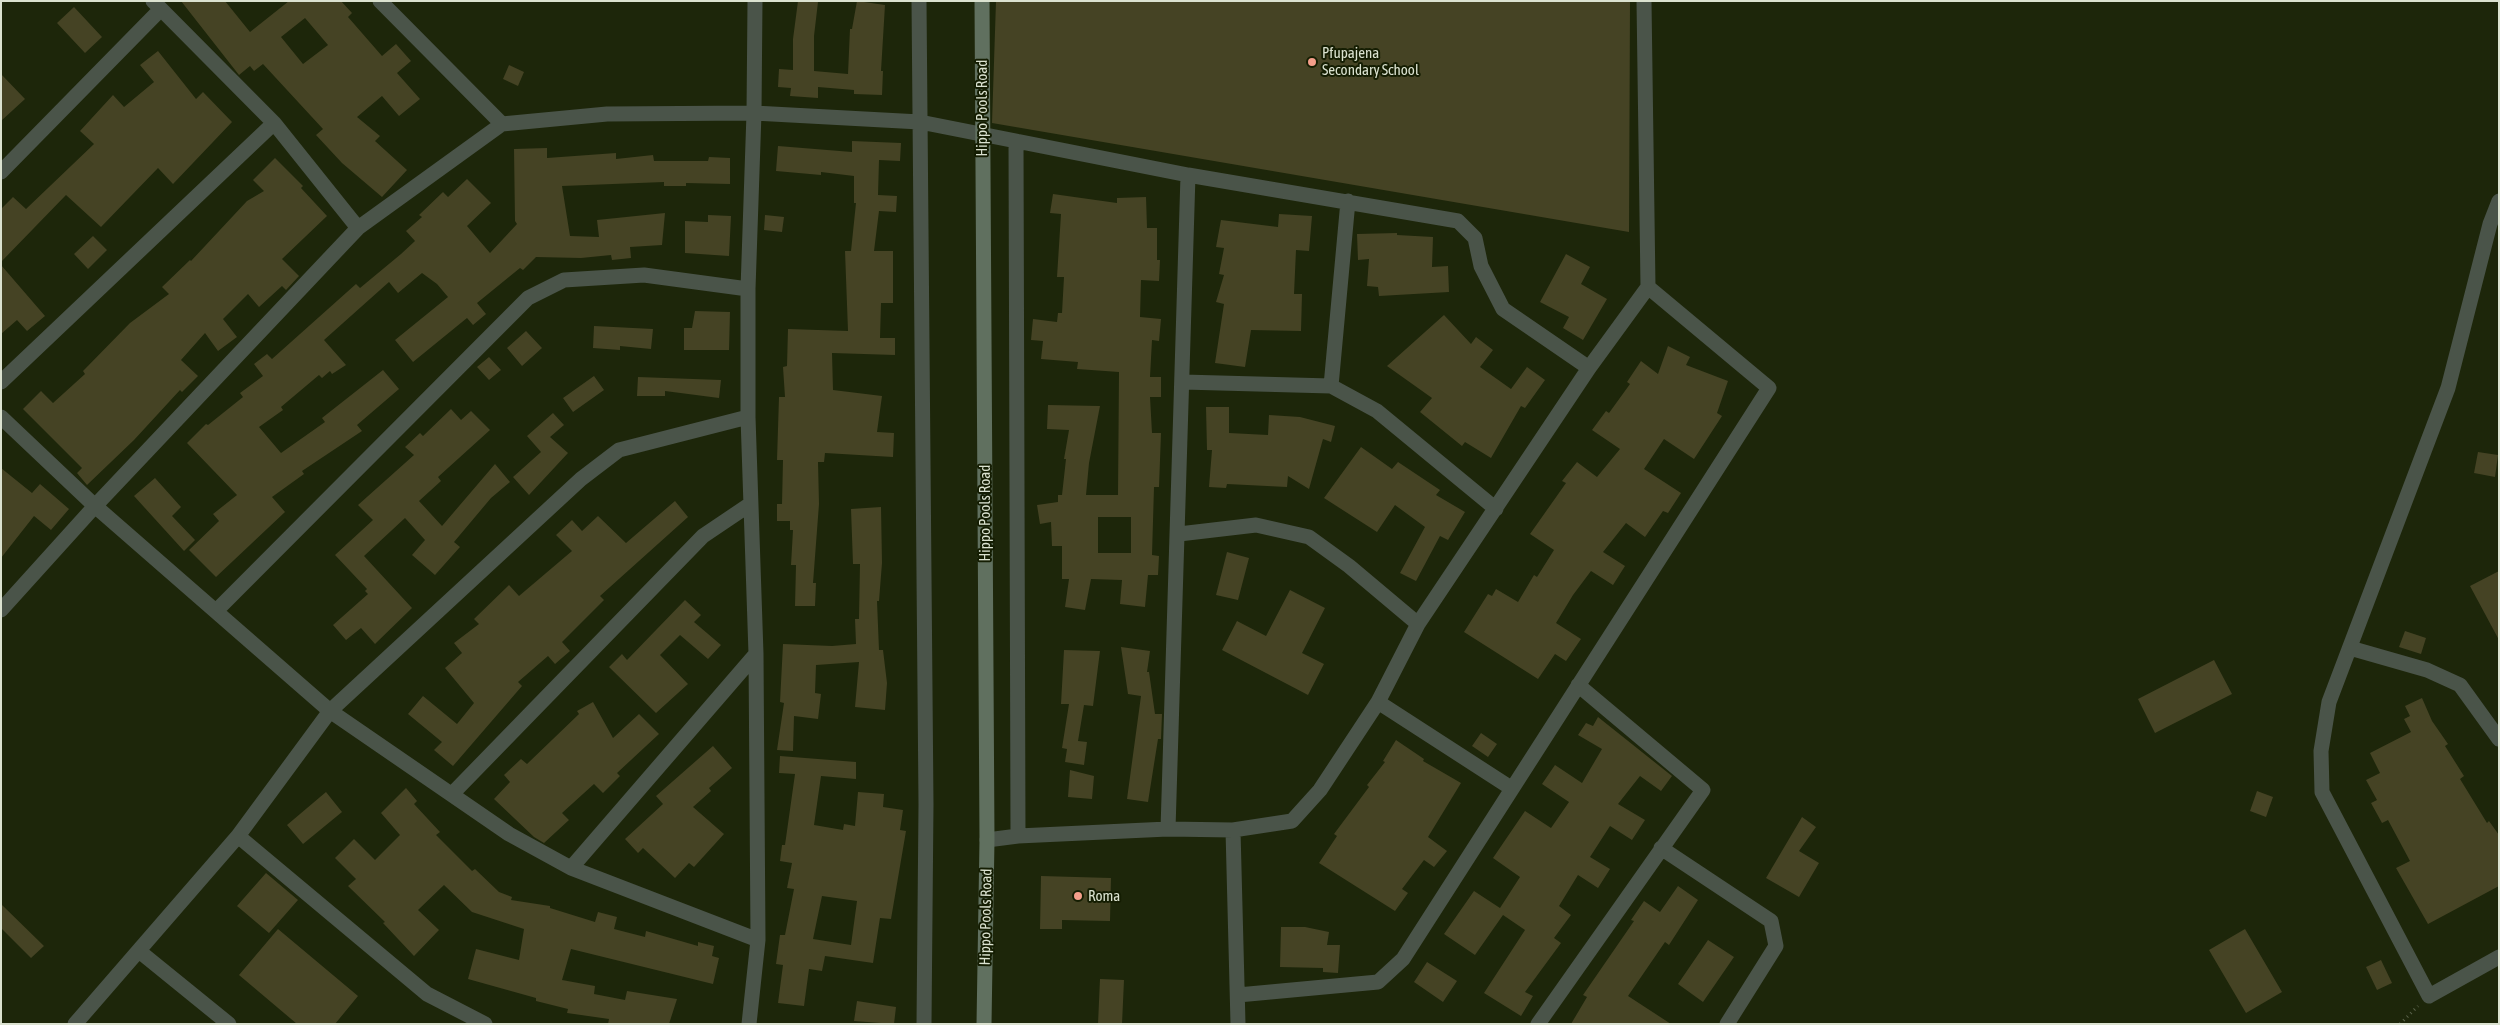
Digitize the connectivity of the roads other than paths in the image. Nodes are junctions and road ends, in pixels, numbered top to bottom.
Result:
1 (380, 1) edge
2 (754, 1) edge
3 (919, 1) edge
4 (982, 1) edge
5 (1644, 1) edge
6 (157, 6) edge
7 (754, 113) junction
8 (920, 122) junction
9 (274, 123) junction
10 (502, 124) junction
11 (982, 136) junction
12 (1016, 141) junction
13 (1, 172) edge
14 (1188, 175) junction
15 (1348, 201) junction
16 (2499, 201) edge
17 (2494, 226) edge
18 (358, 228) junction
19 (1648, 287) junction
20 (748, 289) junction
21 (1589, 368) junction
22 (1, 382) edge
23 (1183, 382) junction
24 (1331, 386) junction
25 (1, 417) edge
26 (748, 417) junction
27 (749, 505) junction
28 (95, 506) junction
29 (1496, 509) junction
30 (1179, 534) junction
31 (1, 610) edge
32 (216, 611) junction
33 (1418, 624) junction
34 (2350, 648) junction
35 (756, 654) junction
36 (1578, 685) junction
37 (1378, 702) junction
38 (330, 711) junction
39 (2499, 739) edge
40 (1511, 788) junction
41 (452, 794) junction
42 (1168, 830) junction
43 (1233, 830) junction
44 (238, 836) junction
45 (1018, 836) junction
46 (987, 840) junction
47 (1661, 848) junction
48 (571, 868) junction
49 (758, 940) junction
50 (139, 951) junction
51 (2499, 957) edge
52 (1238, 995) junction
53 (75, 1024) edge
54 (229, 1024) edge
55 (485, 1024) edge
56 (749, 1024) edge
57 (924, 1024) edge
58 (984, 1024) edge
59 (1238, 1024) edge
60 (1538, 1024) edge
61 (1726, 1024) edge

1 - 10 street
2 - 7 street
3 - 8 street
4 - 11 street, Hippo Pools Road
5 - 19 street
6 - 9 street
6 - 13 street
7 - 8 street
7 - 10 street
7 - 20 street
8 - 11 street
8 - 57 street
9 - 18 street
9 - 22 street
10 - 18 street
11 - 12 street
11 - 46 street, Hippo Pools Road
12 - 14 street
12 - 45 street
14 - 15 street
14 - 23 street
15 - 21 street
15 - 24 street
16 - 17 street
17 - 34 street
18 - 28 street
19 - 21 street
19 - 36 street
20 - 26 street
20 - 32 street
21 - 29 street
23 - 24 street
23 - 30 street
24 - 29 street
25 - 28 street
26 - 27 street
26 - 38 street
27 - 35 street
27 - 41 street
28 - 31 street
28 - 32 street
29 - 33 street
30 - 33 street
30 - 42 street
32 - 38 street
33 - 37 street
34 - 39 street
34 - 51 street
35 - 48 street
35 - 49 street
36 - 40 street
36 - 47 street
37 - 40 street
37 - 43 street
38 - 41 street
38 - 44 street
40 - 52 street
41 - 48 street
42 - 43 street
42 - 45 street
43 - 52 street
44 - 50 street
44 - 55 street
45 - 46 street
46 - 58 street, Hippo Pools Road
47 - 60 street
47 - 61 street
48 - 49 street
49 - 56 street
50 - 53 street
50 - 54 street
52 - 59 street

